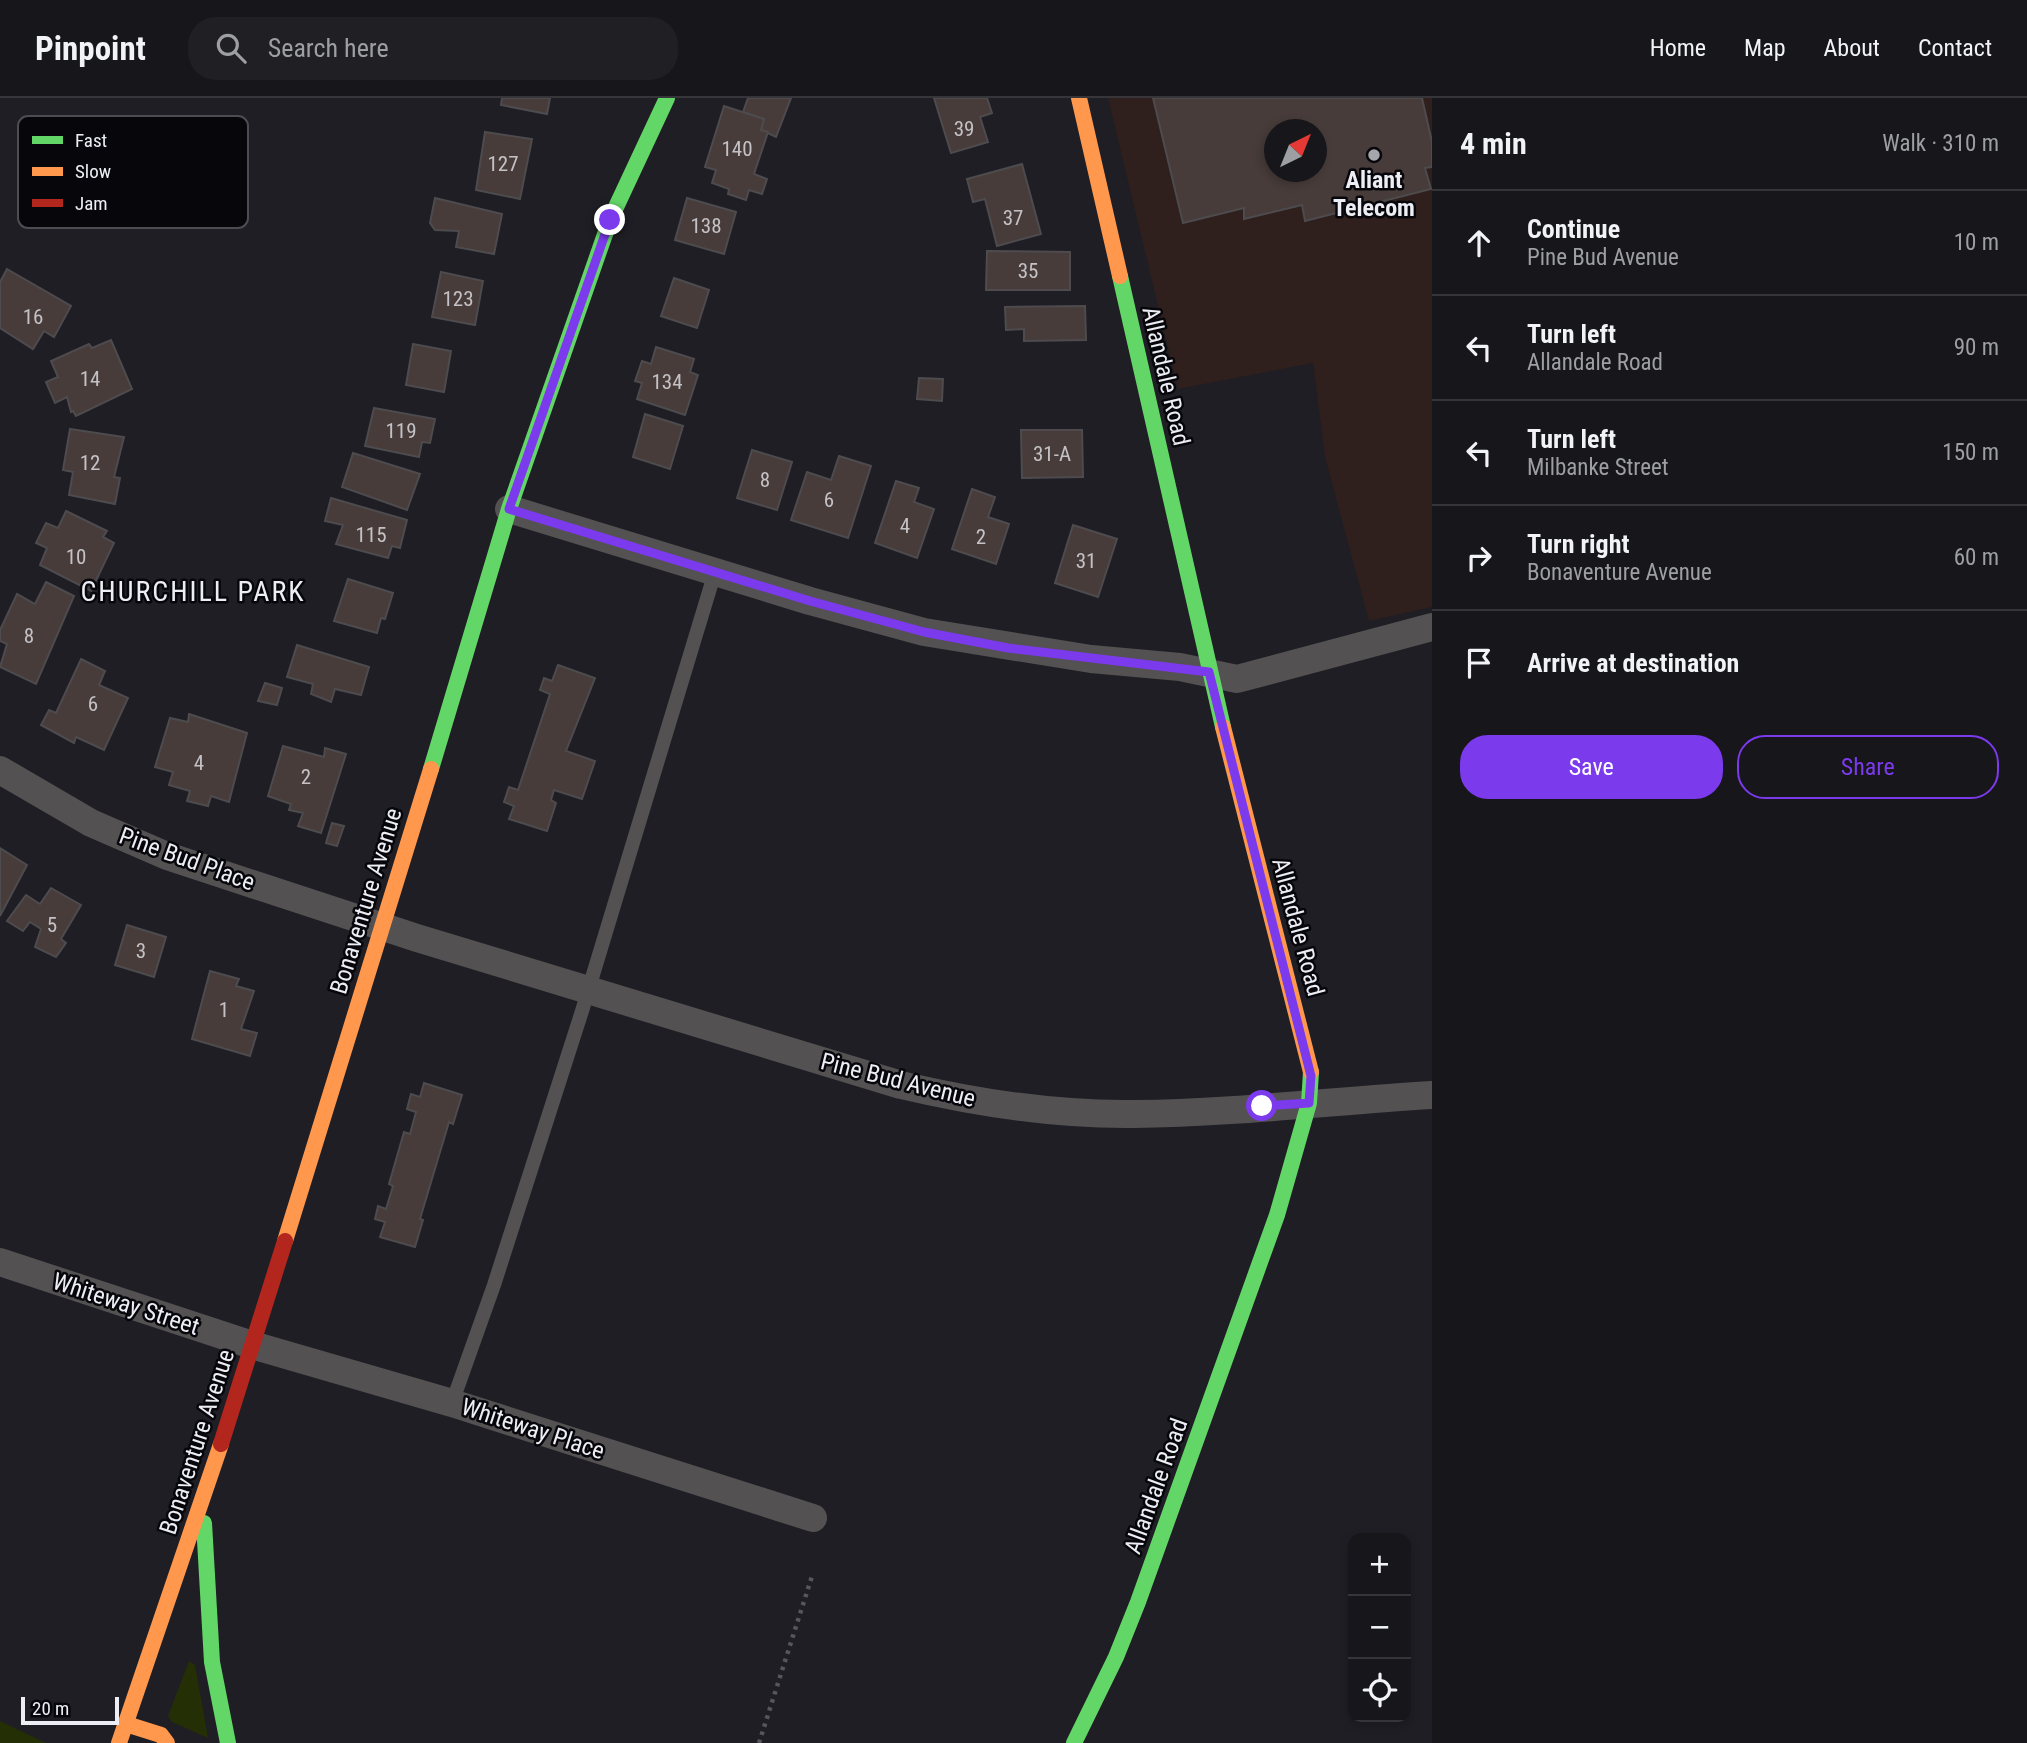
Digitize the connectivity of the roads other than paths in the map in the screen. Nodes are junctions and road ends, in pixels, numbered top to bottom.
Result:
1 (667, 98) edge
2 (1079, 98) edge
3 (509, 509) junction
4 (715, 572) junction
5 (1432, 627) edge
6 (1209, 672) junction
7 (0, 770) edge
8 (383, 926) junction
9 (588, 990) junction
10 (1432, 1094) edge
11 (1309, 1103) junction
12 (0, 1262) edge
13 (252, 1345) junction
14 (452, 1403) junction
15 (203, 1502) junction
16 (813, 1518) dead end
17 (125, 1724) junction
18 (119, 1743) edge
19 (167, 1743) edge
20 (228, 1743) edge
21 (1074, 1743) edge

1 - 3 street, Bonaventure Avenue
2 - 6 street, Allandale Road
3 - 4 street
3 - 8 street, Bonaventure Avenue
4 - 6 street
4 - 9 lane
5 - 6 street
6 - 11 street, Allandale Road
7 - 8 street, Pine Bud Place
8 - 9 street, Pine Bud Avenue
8 - 13 street, Bonaventure Avenue
9 - 11 street, Pine Bud Avenue
9 - 14 lane
10 - 11 street, Pine Bud Avenue
11 - 21 street, Allandale Road
12 - 13 street, Whiteway Street
13 - 14 street, Whiteway Place
13 - 15 street, Bonaventure Avenue
14 - 16 street, Whiteway Place
15 - 17 street, Bonaventure Avenue
15 - 20 street
17 - 18 street, Bonaventure Avenue
17 - 19 street

